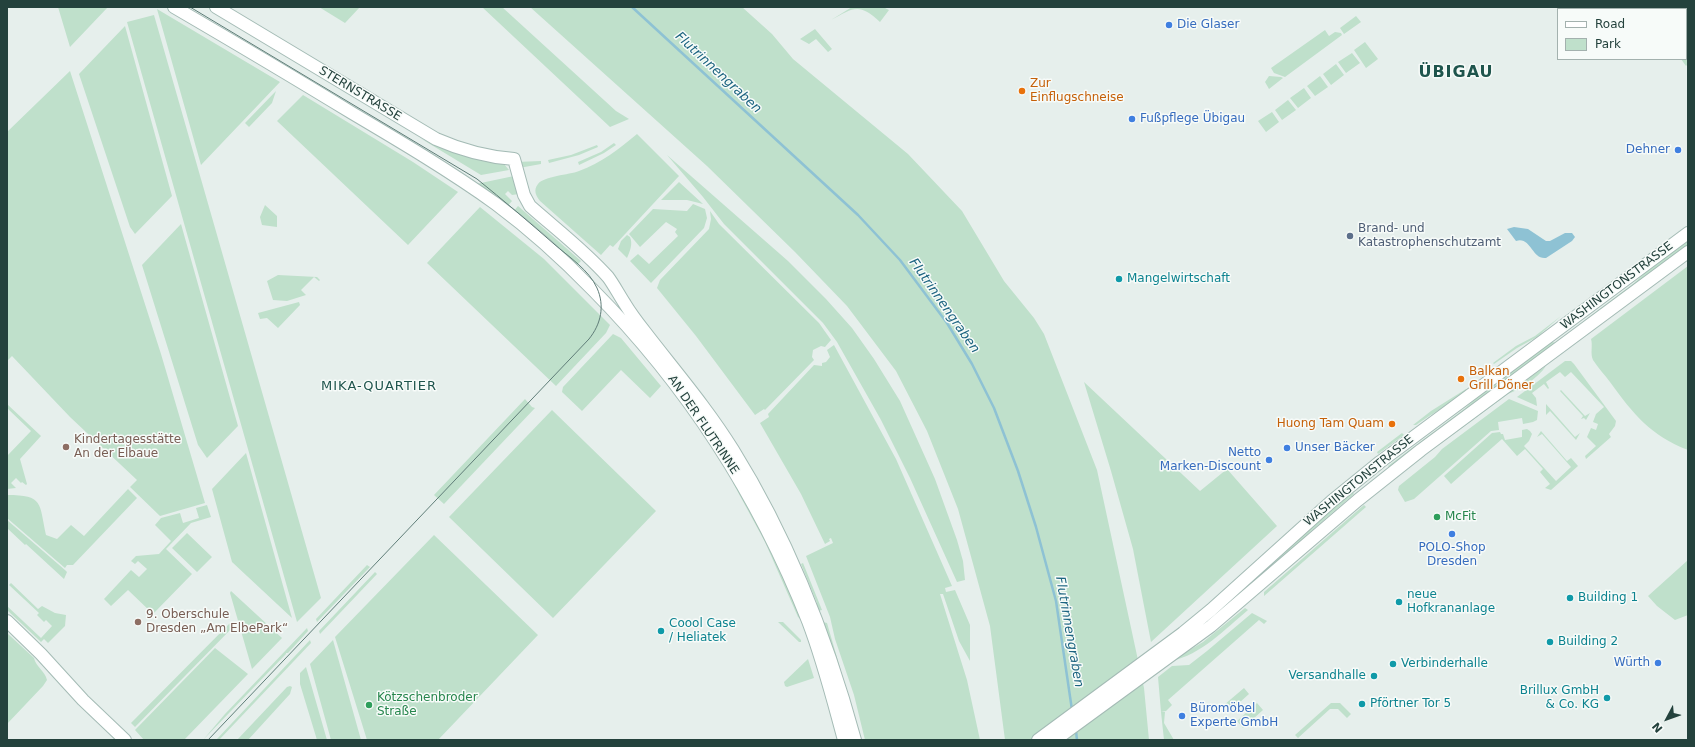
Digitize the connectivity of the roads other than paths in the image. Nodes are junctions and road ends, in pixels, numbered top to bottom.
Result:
1 (174, 7) edge
2 (216, 7) edge
3 (310, 63) junction
4 (298, 80) junction
5 (514, 159) joint
6 (460, 180) joint
7 (1688, 234) edge
8 (1688, 252) edge
9 (7, 622) edge
10 (125, 740) edge
11 (844, 740) edge
12 (855, 740) edge
13 (1038, 740) edge
14 (1055, 740) edge

1 - 4 street, STERNSTRASSE
2 - 3 street, STERNSTRASSE
3 - 4 street
3 - 5 street, STERNSTRASSE
4 - 6 street, STERNSTRASSE
5 - 12 street, AN DER FLUTRINNE
6 - 11 street, AN DER FLUTRINNE
7 - 13 street, WASHINGTONSTRASSE
8 - 14 street, WASHINGTONSTRASSE
9 - 10 street

